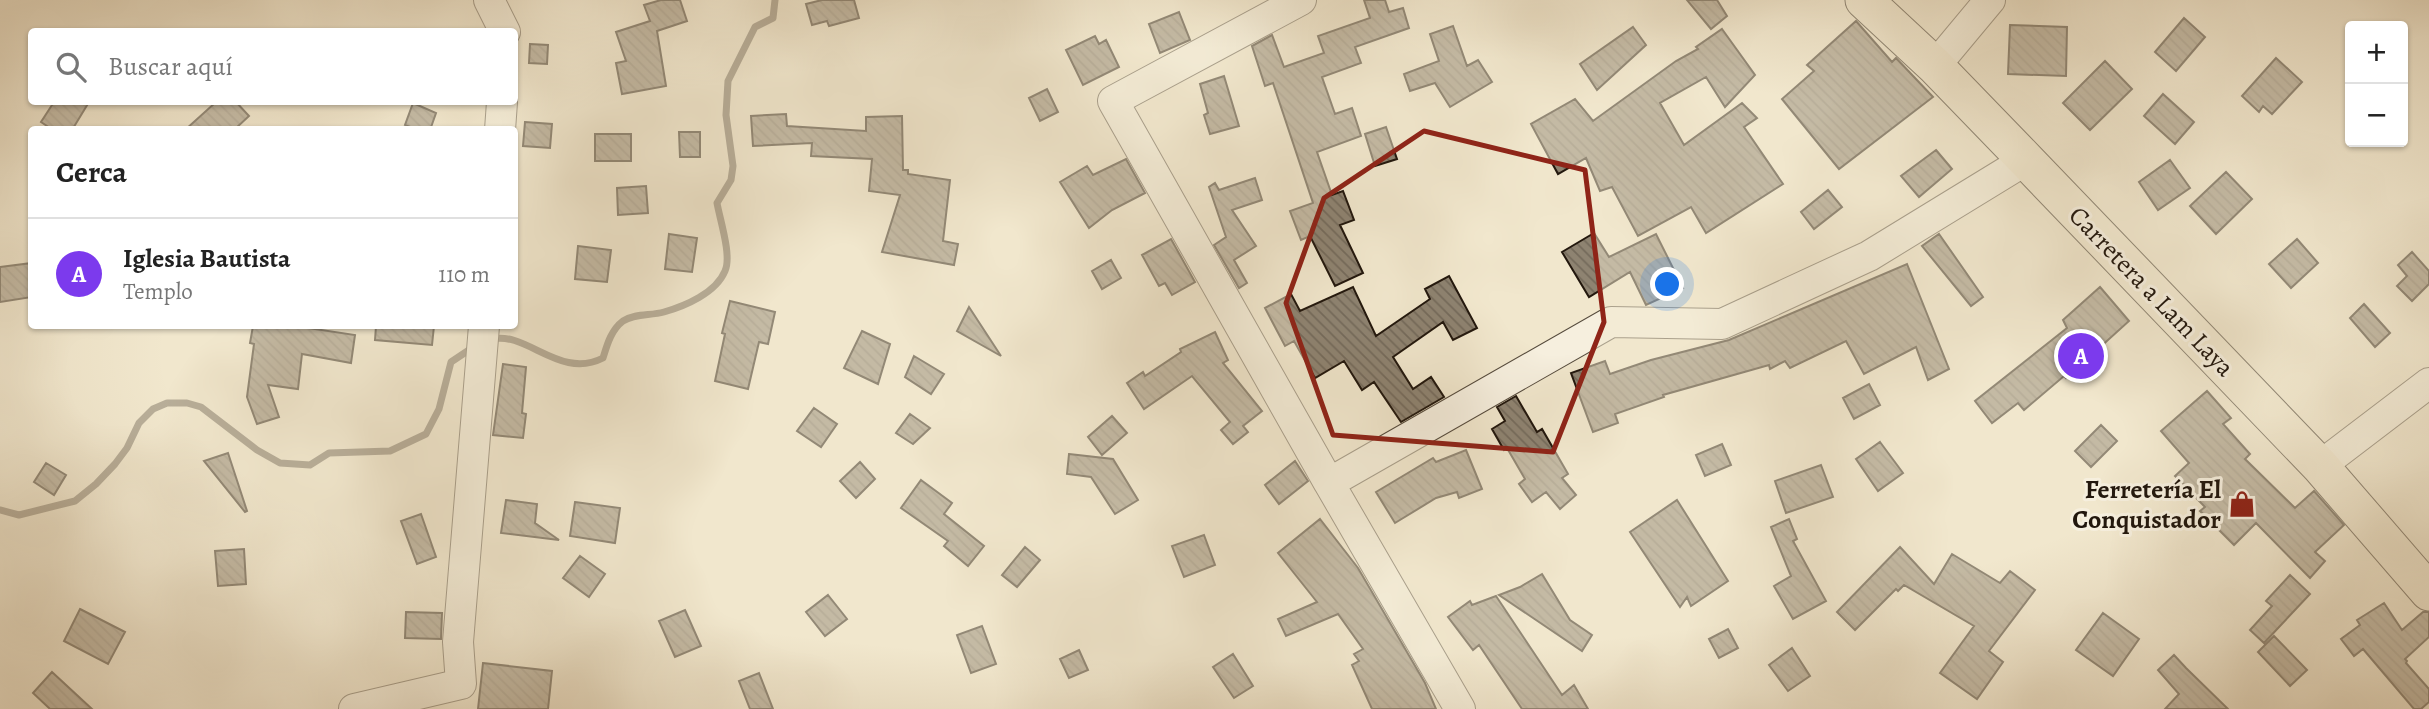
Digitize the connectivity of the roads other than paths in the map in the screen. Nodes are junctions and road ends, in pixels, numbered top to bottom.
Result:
1 (489, 0) edge
2 (1301, 0) edge
3 (1864, 0) edge
4 (1990, 0) edge
5 (503, 28) edge
6 (1935, 66) junction
7 (502, 105) edge
8 (500, 126) edge
9 (2026, 160) junction
10 (484, 329) edge
11 (2429, 383) edge
12 (2320, 466) junction
13 (1329, 483) junction
14 (2429, 592) edge
15 (354, 709) edge
16 (1460, 709) edge

1 - 5 street
2 - 13 street
3 - 6 main road, Carretera a Lam Laya
4 - 6 street
6 - 9 main road, Carretera a Lam Laya
7 - 8 street
9 - 12 main road, Carretera a Lam Laya
9 - 13 street
10 - 15 street
11 - 12 street
12 - 14 main road, Carretera a Lam Laya
13 - 16 street

